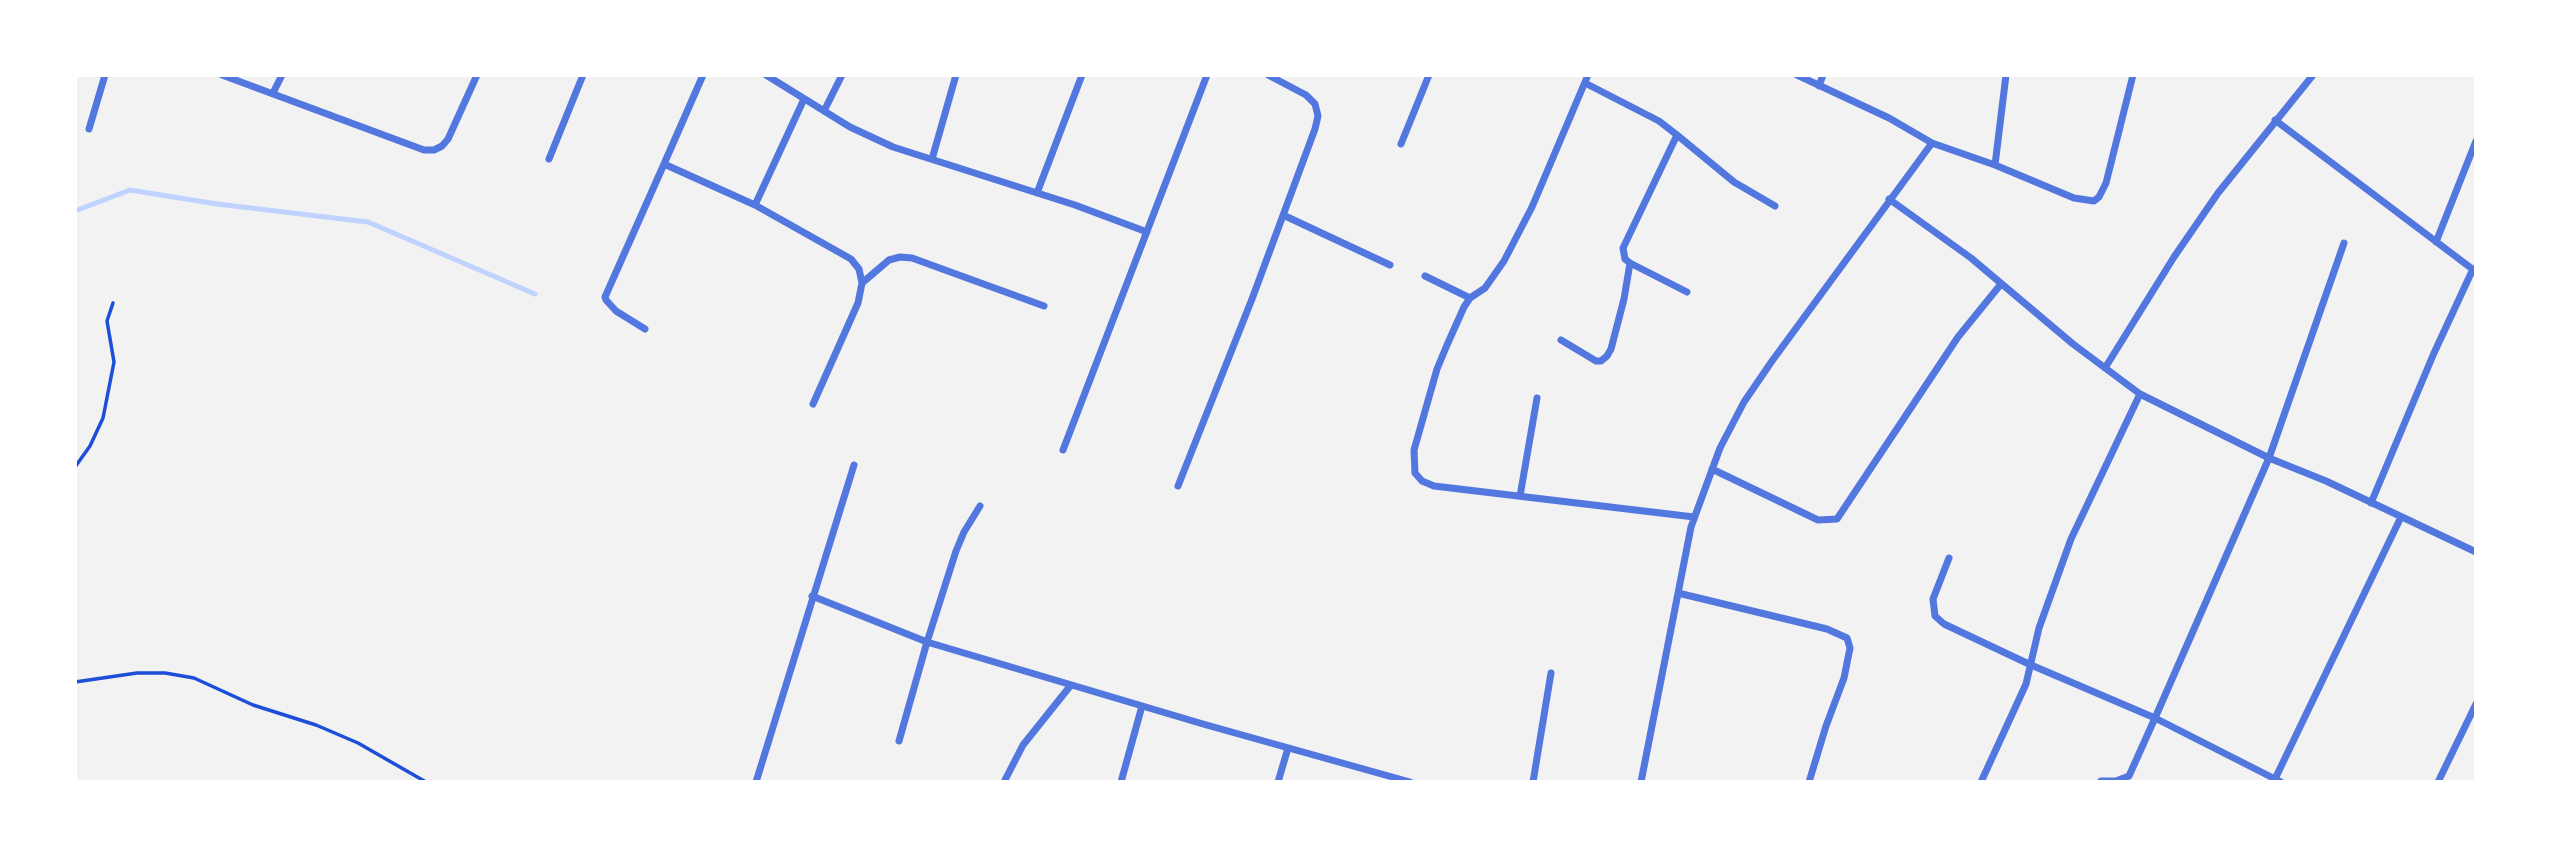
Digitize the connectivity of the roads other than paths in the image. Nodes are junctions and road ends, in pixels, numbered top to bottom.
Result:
1 (105, 75) edge
2 (222, 75) edge
3 (282, 75) edge
4 (477, 75) edge
5 (583, 75) edge
6 (703, 75) edge
7 (766, 75) edge
8 (842, 75) edge
9 (956, 75) edge
10 (1082, 75) edge
11 (1208, 75) edge
12 (1268, 75) edge
13 (1429, 75) edge
14 (1797, 75) edge
15 (1823, 75) edge
16 (2006, 75) edge
17 (2133, 75) edge
18 (2313, 75) edge
19 (1586, 79) edge
20 (1819, 86) junction
21 (272, 93) junction
22 (804, 99) junction
23 (824, 111) junction
24 (2275, 120) junction
25 (89, 128) dead end
26 (1677, 135) junction
27 (2476, 141) edge
28 (1932, 143) junction
29 (1401, 144) dead end
30 (549, 159) dead end
31 (932, 159) junction
32 (664, 164) junction
33 (1995, 164) junction
34 (1037, 193) junction
35 (1889, 199) junction
36 (755, 205) junction
37 (1775, 206) dead end
38 (1283, 215) junction
39 (1147, 232) junction
40 (2436, 242) junction
41 (2344, 243) dead end
42 (1630, 263) junction
43 (1390, 265) dead end
44 (2474, 270) edge
45 (1425, 276) dead end
46 (862, 283) junction
47 (2001, 284) junction
48 (1687, 292) dead end
49 (1470, 298) junction
50 (1044, 306) dead end
51 (645, 329) dead end
52 (1561, 340) dead end
53 (2105, 368) junction
54 (2140, 394) junction
55 (1537, 398) dead end
56 (813, 404) dead end
57 (1063, 450) dead end
58 (2269, 458) junction
59 (853, 465) dead end
60 (1712, 469) junction
61 (1178, 486) dead end
62 (1520, 496) junction
63 (2371, 503) junction
64 (980, 506) dead end
65 (1694, 517) junction
66 (2401, 517) junction
67 (2476, 552) edge
68 (1949, 558) dead end
69 (1678, 593) junction
70 (812, 596) junction
71 (927, 642) junction
72 (2031, 665) junction
73 (1551, 673) dead end
74 (1071, 685) junction
75 (2476, 704) edge
76 (1142, 706) junction
77 (2155, 718) junction
78 (899, 741) dead end
79 (1288, 748) junction
80 (1388, 779) edge
81 (2101, 781) edge
82 (2276, 781) edge
83 (756, 782) edge
84 (1004, 782) edge
85 (1121, 782) edge
86 (1278, 782) edge
87 (1410, 782) edge
88 (1532, 782) edge
89 (1642, 782) edge
90 (1809, 782) edge
91 (1981, 782) edge
92 (2438, 782) edge

1 - 25 street
2 - 21 street
3 - 21 street
4 - 21 street
5 - 30 street
6 - 32 street
7 - 22 street
8 - 23 street
9 - 31 street
10 - 34 street
11 - 39 street
12 - 38 street
13 - 29 street
14 - 20 street
15 - 20 street
16 - 33 street
17 - 33 street
18 - 24 street
19 - 26 street
19 - 49 street
20 - 28 street
22 - 23 street
22 - 36 street
23 - 31 street
24 - 40 street
24 - 53 street
26 - 37 street
26 - 42 street
27 - 40 street
28 - 33 street
28 - 35 street
31 - 34 street
32 - 36 street
32 - 51 street
34 - 39 street
35 - 47 street
35 - 60 street
36 - 46 street
38 - 43 street
38 - 61 street
39 - 57 street
40 - 44 street
41 - 58 street
42 - 48 street
42 - 52 street
44 - 63 street
45 - 49 street
46 - 50 street
46 - 56 street
47 - 53 street
47 - 60 street
49 - 62 street
53 - 54 street
54 - 58 street
54 - 72 street
55 - 62 street
58 - 63 street
58 - 77 street
59 - 70 street
60 - 65 street
62 - 65 street
63 - 66 street
64 - 71 street
65 - 69 street
66 - 67 street
66 - 82 street
68 - 72 street
69 - 89 street
69 - 90 street
70 - 71 street
70 - 83 street
71 - 74 street
71 - 78 street
72 - 77 street
72 - 91 street
73 - 88 street
74 - 76 street
74 - 84 street
75 - 92 street
76 - 79 street
76 - 85 street
77 - 81 street
77 - 82 street
79 - 80 street
79 - 86 street
80 - 87 street

